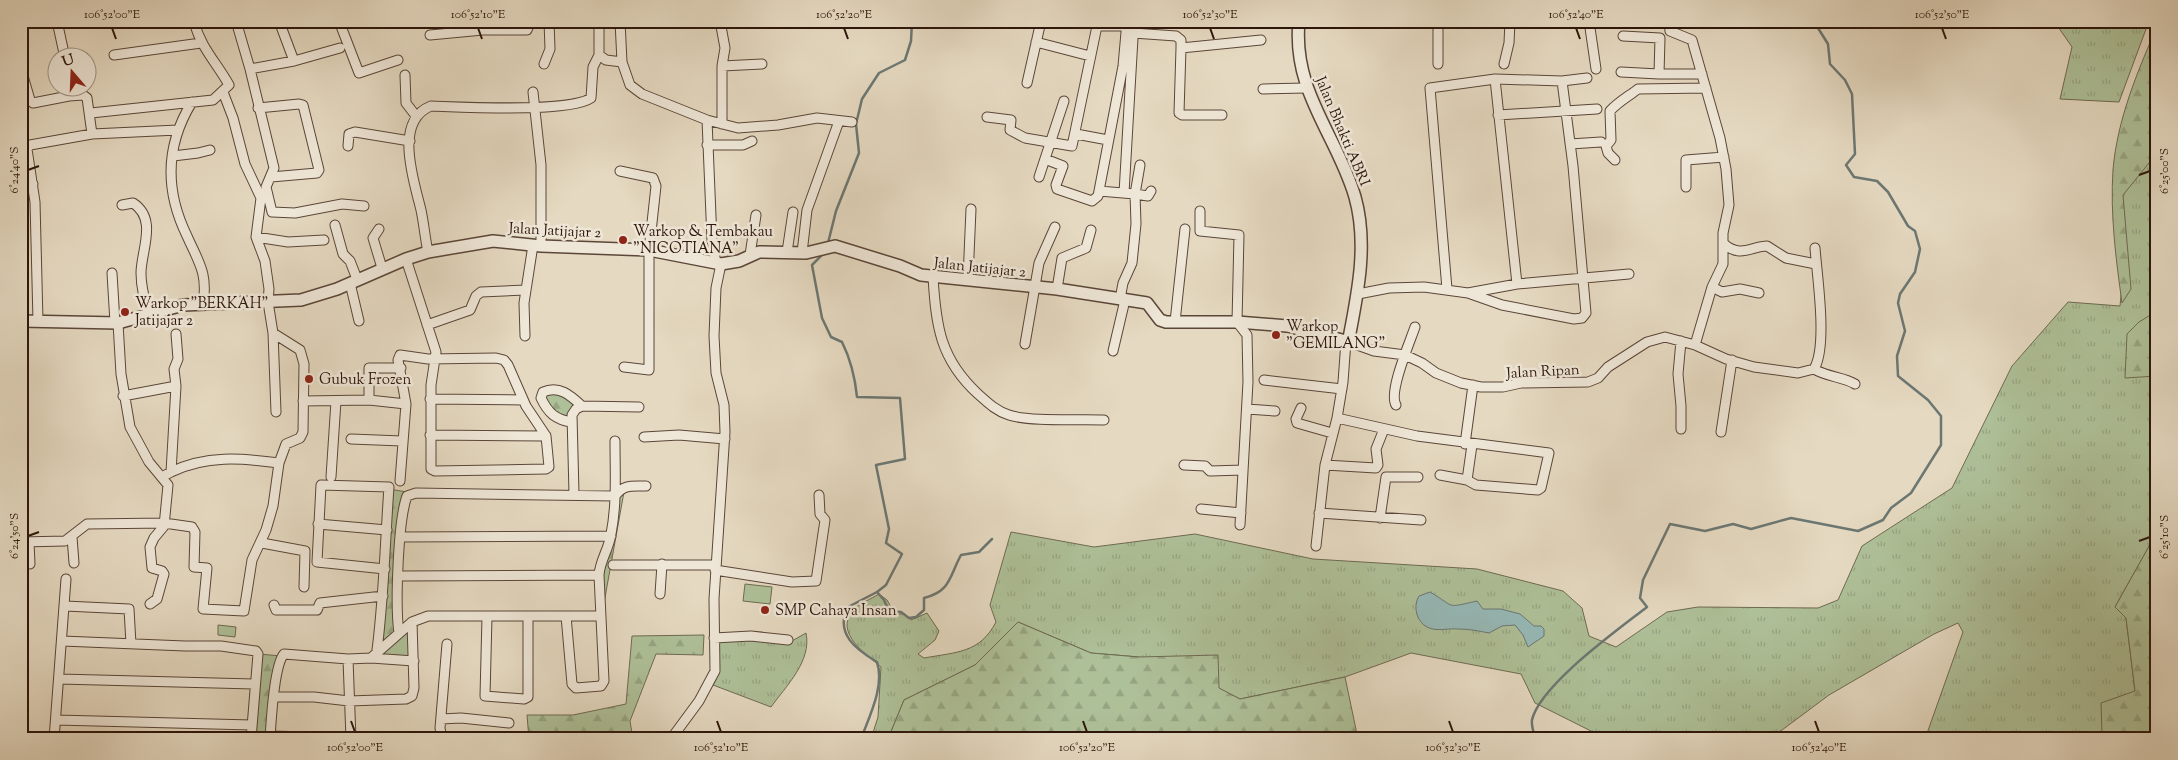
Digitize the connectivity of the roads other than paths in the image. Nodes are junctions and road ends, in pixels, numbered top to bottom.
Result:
1 (57, 21) edge
2 (194, 21) edge
3 (236, 21) edge
4 (279, 21) edge
5 (339, 21) edge
6 (531, 21) edge
7 (549, 21) edge
8 (599, 21) edge
9 (620, 21) edge
10 (720, 21) edge
11 (1041, 21) edge
12 (1299, 21) edge
13 (1438, 21) edge
14 (1510, 21) edge
15 (1589, 21) edge
16 (1669, 21) edge
17 (1129, 27) edge
18 (430, 35) dead end
19 (1624, 36) dead end
20 (1261, 40) dead end
21 (1036, 42) junction
22 (201, 43) junction
23 (63, 48) edge
24 (340, 48) dead end
25 (1181, 48) junction
26 (599, 55) junction
27 (114, 56) dead end
28 (1090, 56) junction
29 (398, 60) dead end
30 (294, 61) junction
31 (622, 62) junction
32 (544, 64) dead end
33 (762, 64) dead end
34 (1438, 64) dead end
35 (1504, 64) dead end
36 (722, 66) junction
37 (21, 69) edge
38 (250, 69) junction
39 (1596, 69) dead end
40 (1621, 72) dead end
41 (1659, 74) junction
42 (1702, 74) junction
43 (405, 75) dead end
44 (1587, 78) dead end
45 (1495, 79) junction
46 (1562, 81) junction
47 (1027, 83) dead end
48 (1306, 88) junction
49 (1706, 88) junction
50 (1263, 89) dead end
51 (224, 92) junction
52 (533, 92) dead end
53 (49, 98) edge
54 (86, 98) edge
55 (1064, 100) dead end
56 (192, 102) junction
57 (534, 106) junction
58 (258, 108) junction
59 (1597, 109) dead end
60 (1566, 110) junction
61 (91, 113) junction
62 (1222, 115) dead end
63 (1498, 115) junction
64 (416, 116) junction
65 (987, 117) dead end
66 (707, 120) junction
67 (839, 121) junction
68 (852, 122) dead end
69 (722, 124) junction
70 (178, 130) junction
71 (92, 134) junction
72 (1076, 134) junction
73 (1108, 140) junction
74 (410, 141) junction
75 (752, 141) dead end
76 (1052, 141) junction
77 (1601, 142) dead end
78 (1570, 144) junction
79 (707, 145) junction
80 (348, 146) dead end
81 (210, 150) dead end
82 (173, 156) junction
83 (1724, 157) junction
84 (1045, 158) junction
85 (1615, 160) dead end
86 (1140, 165) dead end
87 (620, 171) dead end
88 (1039, 176) dead end
89 (271, 177) junction
90 (33, 184) junction
91 (21, 185) edge
92 (1686, 187) dead end
93 (1099, 191) junction
94 (1152, 192) dead end
95 (1124, 193) junction
96 (1135, 194) junction
97 (122, 205) dead end
98 (364, 206) dead end
99 (971, 209) dead end
100 (1200, 211) dead end
101 (793, 212) dead end
102 (756, 215) dead end
103 (335, 225) dead end
104 (1055, 227) dead end
105 (379, 229) dead end
106 (1185, 229) dead end
107 (1091, 230) dead end
108 (256, 237) junction
109 (324, 240) dead end
110 (1723, 243) junction
111 (537, 246) junction
112 (1815, 248) dead end
113 (649, 250) junction
114 (428, 252) junction
115 (788, 252) junction
116 (802, 254) junction
117 (750, 255) junction
118 (406, 259) junction
119 (718, 263) junction
120 (1816, 264) junction
121 (382, 268) junction
122 (112, 273) dead end
123 (1630, 274) dead end
124 (932, 277) junction
125 (1583, 277) junction
126 (968, 279) junction
127 (353, 281) junction
128 (1517, 284) junction
129 (1035, 287) junction
130 (1712, 287) junction
131 (1057, 289) junction
132 (1448, 289) junction
133 (525, 290) junction
134 (1468, 293) junction
135 (1759, 293) dead end
136 (1358, 294) junction
137 (1123, 300) junction
138 (268, 302) junction
139 (203, 305) junction
140 (149, 316) junction
141 (21, 321) edge
142 (38, 321) junction
143 (358, 321) dead end
144 (1175, 322) junction
145 (1237, 322) junction
146 (117, 323) junction
147 (427, 325) junction
148 (1415, 327) dead end
149 (274, 333) junction
150 (176, 334) dead end
151 (525, 336) dead end
152 (1346, 341) junction
153 (1680, 341) junction
154 (1025, 344) dead end
155 (1695, 345) junction
156 (1112, 351) dead end
157 (1405, 355) junction
158 (436, 359) junction
159 (1732, 360) junction
160 (1815, 366) junction
161 (624, 367) dead end
162 (401, 368) junction
163 (1264, 380) dead end
164 (1855, 384) dead end
165 (1473, 385) junction
166 (176, 386) junction
167 (1342, 389) junction
168 (123, 396) junction
169 (430, 399) junction
170 (369, 400) junction
171 (524, 400) junction
172 (304, 401) junction
173 (336, 401) junction
174 (406, 404) junction
175 (1396, 405) dead end
176 (582, 406) junction
177 (639, 407) dead end
178 (1302, 408) dead end
179 (1247, 409) junction
180 (1275, 411) dead end
181 (276, 412) dead end
182 (1336, 418) junction
183 (1104, 420) dead end
184 (572, 422) junction
185 (1384, 429) junction
186 (1681, 429) dead end
187 (1721, 432) dead end
188 (1332, 433) junction
189 (430, 435) junction
190 (546, 436) junction
191 (644, 437) dead end
192 (351, 439) dead end
193 (725, 439) junction
194 (402, 441) junction
195 (615, 441) dead end
196 (1469, 444) junction
197 (279, 464) junction
198 (1184, 465) dead end
199 (1325, 465) junction
200 (1243, 470) junction
201 (166, 475) junction
202 (1440, 476) dead end
203 (331, 477) dead end
204 (1418, 477) dead end
205 (1467, 480) junction
206 (400, 481) dead end
207 (646, 486) dead end
208 (574, 494) junction
209 (819, 495) dead end
210 (615, 496) junction
211 (1201, 509) dead end
212 (1241, 513) junction
213 (1320, 513) junction
214 (1380, 518) junction
215 (1421, 520) dead end
216 (164, 523) junction
217 (318, 524) junction
218 (1240, 525) dead end
219 (387, 530) junction
220 (72, 536) junction
221 (611, 536) junction
222 (401, 537) junction
223 (25, 542) edge
224 (262, 543) junction
225 (1316, 546) dead end
226 (74, 563) dead end
227 (30, 564) dead end
228 (662, 564) junction
229 (613, 565) dead end
230 (715, 568) junction
231 (385, 569) junction
232 (599, 575) junction
233 (399, 576) junction
234 (66, 578) dead end
235 (304, 587) dead end
236 (660, 594) dead end
237 (383, 596) junction
238 (150, 604) dead end
239 (274, 605) dead end
240 (65, 606) junction
241 (566, 616) junction
242 (600, 616) junction
243 (487, 617) junction
244 (528, 617) junction
245 (412, 622) junction
246 (399, 634) junction
247 (714, 638) junction
248 (788, 640) dead end
249 (62, 641) junction
250 (131, 644) junction
251 (447, 644) dead end
252 (374, 654) junction
253 (348, 659) junction
254 (414, 661) junction
255 (59, 679) junction
256 (254, 684) junction
257 (274, 698) junction
258 (350, 701) junction
259 (441, 719) junction
260 (56, 720) junction
261 (509, 723) dead end
262 (252, 725) junction
263 (270, 738) edge
264 (54, 739) edge
265 (251, 739) edge
266 (351, 739) edge
267 (442, 739) edge
268 (670, 739) edge

1 - 23 street
2 - 22 street
3 - 38 street
4 - 30 street
5 - 29 street
6 - 18 street
7 - 32 street
8 - 26 street
9 - 31 street
10 - 36 street
11 - 21 street
12 - 48 street, Jalan Bhakti ABRI
13 - 34 street
14 - 35 street
15 - 39 street
16 - 42 street
17 - 25 street
17 - 28 street
17 - 73 street
17 - 95 street
19 - 41 street
20 - 25 street
21 - 28 street
21 - 47 street
22 - 27 street
22 - 51 street
24 - 30 street
25 - 62 street
26 - 31 street
26 - 57 street
28 - 72 street
30 - 38 street
31 - 66 street
33 - 36 street
36 - 69 street
37 - 53 street
38 - 58 street
40 - 41 street
41 - 42 street
42 - 49 street
43 - 64 street
44 - 46 street
45 - 46 street
45 - 63 street
45 - 132 street
46 - 60 street
48 - 50 street
48 - 136 street, Jalan Bhakti ABRI
49 - 83 street
49 - 85 street
51 - 56 street
51 - 108 street
52 - 57 street
54 - 61 street
55 - 76 street
56 - 61 street
56 - 70 street
57 - 64 street
57 - 111 street
58 - 89 street
58 - 89 street
59 - 60 street
60 - 63 street
60 - 78 street
61 - 71 street
63 - 128 street
64 - 74 street
65 - 76 street
66 - 69 street
66 - 79 street
67 - 68 street
67 - 69 street
67 - 116 street
70 - 71 street
70 - 82 street
71 - 90 street
72 - 73 street
72 - 76 street
73 - 93 street
74 - 80 street
74 - 114 street
75 - 79 street
76 - 84 street
77 - 78 street
78 - 125 street
79 - 119 street
81 - 82 street
82 - 139 street
83 - 92 street
83 - 110 street
84 - 88 street
84 - 93 street
86 - 96 street
87 - 113 street
89 - 98 street
90 - 91 street
90 - 142 street
93 - 95 street
94 - 96 street
95 - 96 street
96 - 137 street
97 - 140 street
99 - 126 street
100 - 145 street
101 - 115 street
102 - 117 street
103 - 127 street
104 - 129 street
105 - 121 street
106 - 144 street
107 - 131 street
108 - 109 street
108 - 138 street
110 - 120 street
110 - 130 street
111 - 113 street, Jalan Jatijajar 2
111 - 114 street, Jalan Jatijajar 2
111 - 133 street
112 - 120 street
113 - 119 street, Jalan Jatijajar 2
113 - 161 street
114 - 118 street, Jalan Jatijajar 2
115 - 116 street, Jalan Jatijajar 2
115 - 117 street, Jalan Jatijajar 2
116 - 124 street, Jalan Jatijajar 2
117 - 119 street, Jalan Jatijajar 2
118 - 121 street, Jalan Jatijajar 2
118 - 147 street
119 - 193 street
120 - 160 street
121 - 127 street, Jalan Jatijajar 2
122 - 146 street
123 - 125 street
124 - 126 street, Jalan Jatijajar 2
124 - 183 street
125 - 128 street
125 - 134 street
126 - 129 street, Jalan Jatijajar 2
127 - 138 street, Jalan Jatijajar 2
127 - 143 street
128 - 134 street
129 - 131 street, Jalan Jatijajar 2
129 - 154 street
130 - 135 street
130 - 155 street
131 - 137 street, Jalan Jatijajar 2
132 - 134 street
132 - 136 street
133 - 147 street
133 - 151 street
136 - 152 street, Jalan Bhakti ABRI
137 - 144 street, Jalan Jatijajar 2
137 - 156 street
138 - 139 street, Jalan Jatijajar 2
138 - 149 street
139 - 140 street, Jalan Jatijajar 2
140 - 146 street, Jalan Jatijajar 2
141 - 142 street, Jalan Jatijajar 2
142 - 146 street, Jalan Jatijajar 2
144 - 145 street, Jalan Jatijajar 2
145 - 152 street, Jalan Jatijajar 2
145 - 179 street
146 - 168 street
147 - 158 street
148 - 157 street
149 - 172 street
149 - 181 street
150 - 166 street
152 - 157 street, Jalan Ripan
152 - 167 street
153 - 155 street, Jalan Ripan
153 - 165 street, Jalan Ripan
153 - 186 street
155 - 159 street, Jalan Ripan
157 - 165 street, Jalan Ripan
157 - 175 street
158 - 162 street
158 - 169 street
158 - 171 street
159 - 160 street, Jalan Ripan
159 - 187 street
160 - 164 street
162 - 170 street
162 - 174 street
163 - 167 street
165 - 196 street
166 - 168 street
166 - 201 street
167 - 182 street
168 - 201 street
169 - 171 street
169 - 189 street
170 - 173 street
170 - 174 street
171 - 190 street
172 - 173 street
172 - 197 street
173 - 203 street
174 - 194 street
176 - 177 street
176 - 184 street
176 - 184 street
178 - 188 street
179 - 180 street
179 - 200 street
182 - 185 street
182 - 188 street
184 - 208 street
185 - 196 street
185 - 199 street
188 - 199 street
189 - 190 street
189 - 190 street
191 - 193 street
192 - 194 street
193 - 230 street
194 - 206 street
195 - 210 street
196 - 205 street
196 - 205 street
197 - 201 street
197 - 224 street
198 - 200 street
199 - 213 street
200 - 212 street
201 - 216 street
202 - 205 street
204 - 214 street
207 - 210 street
208 - 210 street
208 - 222 street
209 - 230 street
210 - 221 street
211 - 212 street
212 - 218 street
213 - 214 street
213 - 225 street
214 - 215 street
216 - 220 street
216 - 224 street
216 - 238 street
217 - 219 street
217 - 219 street
217 - 231 street
219 - 231 street
220 - 223 street
220 - 226 street
221 - 222 street
221 - 232 street
222 - 233 street
223 - 227 street
224 - 235 street
228 - 229 street
228 - 230 street
228 - 236 street
230 - 247 street
231 - 237 street
232 - 233 street
232 - 242 street
233 - 246 street
234 - 240 street
237 - 239 street
237 - 252 street
240 - 249 street
240 - 250 street
241 - 242 street
241 - 242 street
241 - 244 street
243 - 244 street
243 - 244 street
243 - 245 street
245 - 246 street
245 - 254 street
246 - 252 street
247 - 248 street
247 - 268 street
249 - 250 street
249 - 255 street
250 - 256 street
251 - 259 street
252 - 253 street
252 - 254 street
253 - 257 street
253 - 258 street
254 - 258 street
255 - 256 street
255 - 260 street
256 - 262 street
257 - 258 street
257 - 263 street
258 - 266 street
259 - 261 street
259 - 267 street
260 - 262 street
260 - 264 street
262 - 265 street
263 - 266 street

